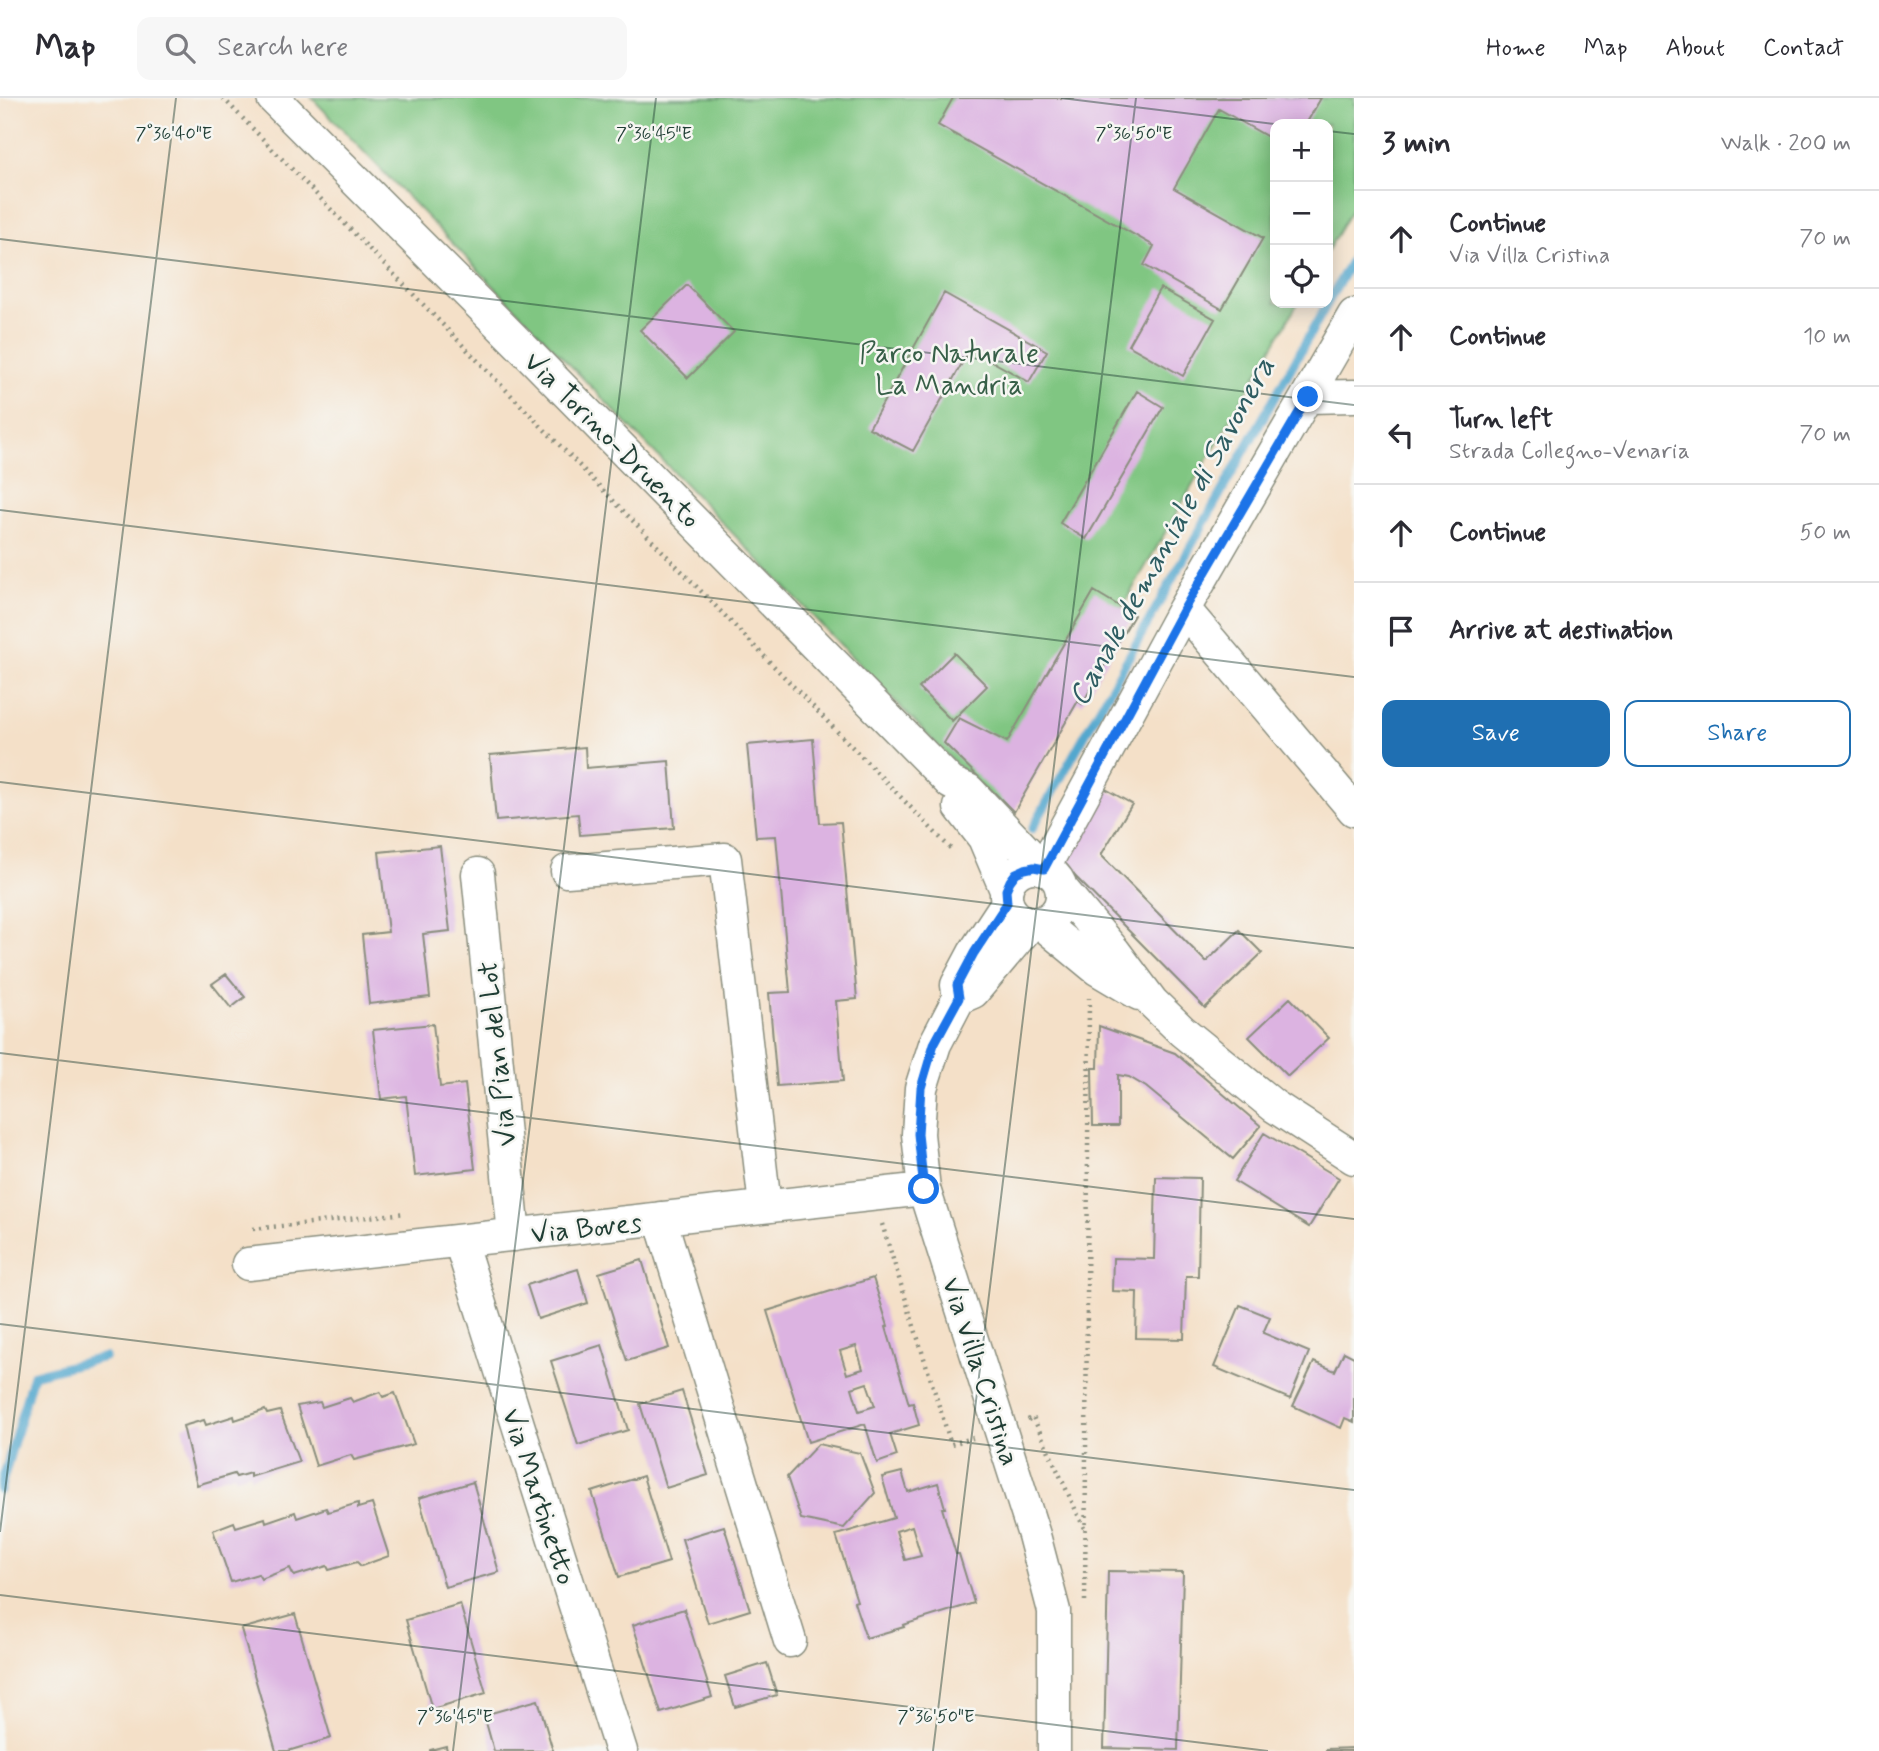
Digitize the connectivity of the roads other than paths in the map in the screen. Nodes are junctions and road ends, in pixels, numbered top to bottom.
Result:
1 (273, 98) edge
2 (1354, 315) edge
3 (1354, 396) edge
4 (1308, 397) junction
5 (1190, 600) junction
6 (951, 783) junction
7 (1354, 810) edge
8 (567, 872) dead end
9 (478, 874) dead end
10 (1052, 879) junction
11 (1007, 896) junction
12 (1036, 923) junction
13 (959, 998) junction
14 (1152, 1002) junction
15 (1354, 1158) edge
16 (924, 1189) junction
17 (765, 1206) junction
18 (660, 1218) junction
19 (514, 1235) junction
20 (460, 1241) junction
21 (248, 1264) dead end
22 (790, 1641) dead end
23 (621, 1751) edge
24 (1054, 1751) edge

1 - 6 street, Via Torino-Druento
2 - 4 street
3 - 4 street
4 - 5 street
5 - 7 street
5 - 10 street
6 - 10 street, Via Torino-Druento
6 - 11 street, Via Torino-Druento
8 - 17 street
9 - 19 street, Via Pian del Lot
10 - 11 street
10 - 12 street
10 - 14 street, Via Torino-Druento
11 - 12 street
11 - 13 street, Via Villa Cristina
12 - 13 street, Via Villa Cristina
12 - 14 street, Via Torino-Druento
13 - 16 street, Via Villa Cristina
14 - 15 street, Via Torino-Druento
16 - 17 street, Via Boves
16 - 24 street, Via Villa Cristina
17 - 18 street, Via Boves
18 - 19 street, Via Boves
18 - 22 street
19 - 20 street, Via Boves
20 - 21 street, Via Boves
20 - 23 street, Via Martinetto

